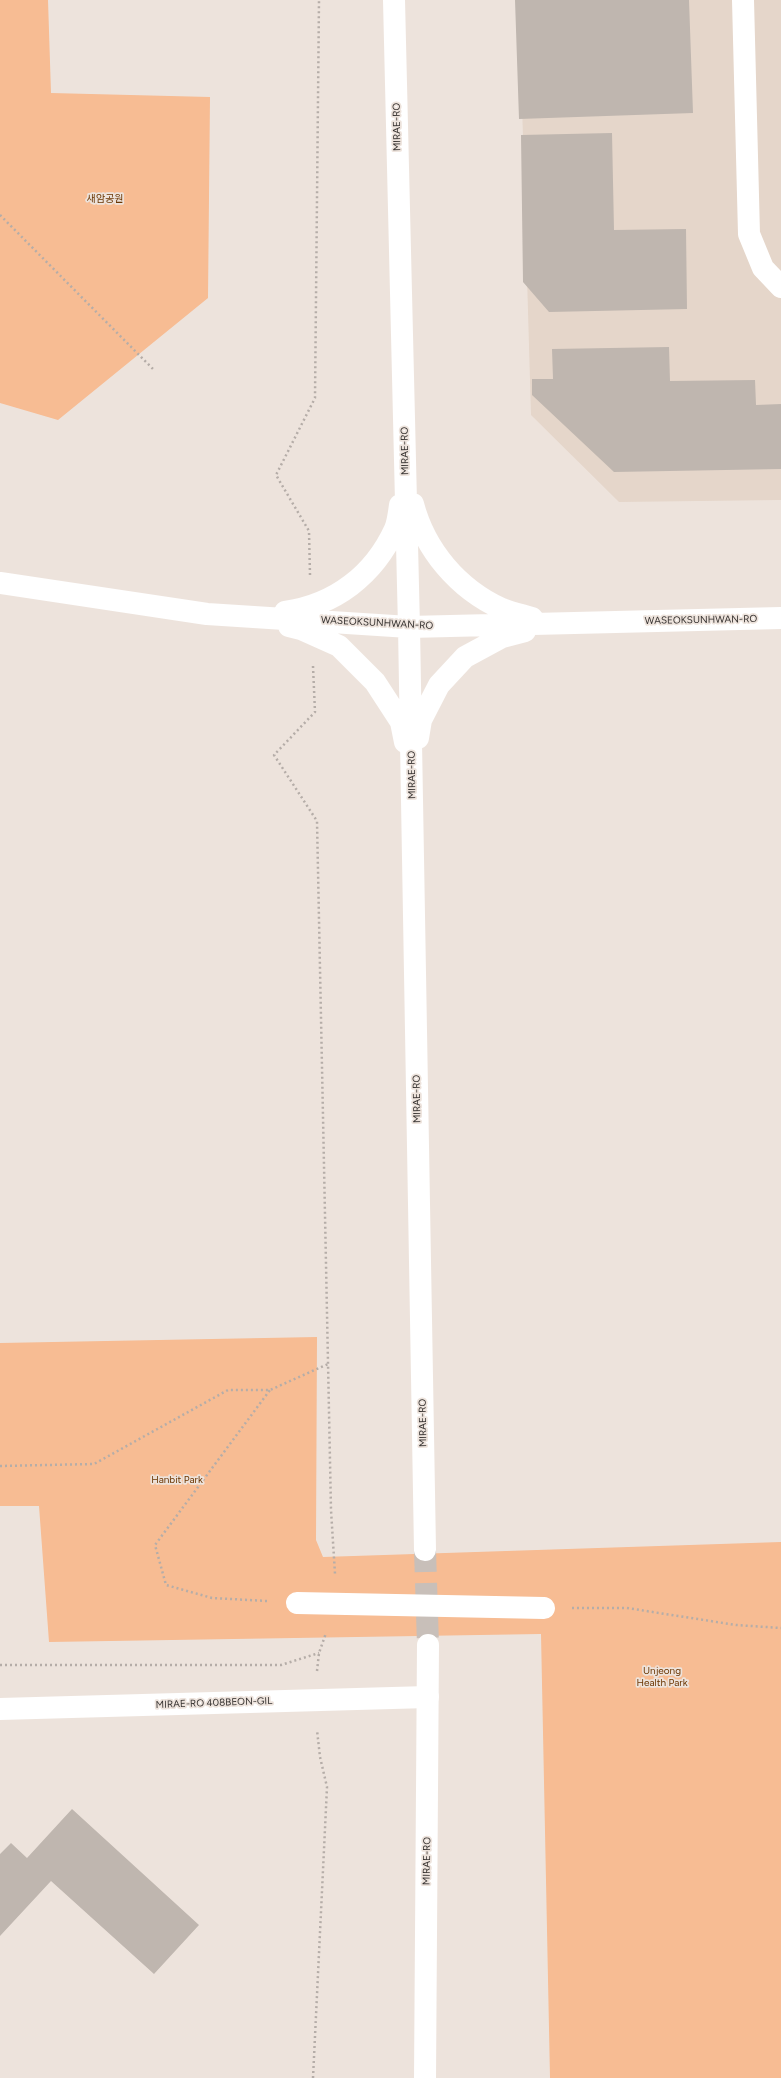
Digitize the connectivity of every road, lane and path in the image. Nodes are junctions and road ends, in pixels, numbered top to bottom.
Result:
1 (319, 0) edge
2 (394, 0) edge
3 (743, 0) edge
4 (0, 215) edge
5 (781, 287) edge
6 (155, 372) dead end
7 (406, 478) junction
8 (0, 583) edge
9 (310, 606) junction
10 (249, 616) junction
11 (781, 618) edge
12 (550, 624) junction
13 (409, 627) junction
14 (311, 634) junction
15 (412, 773) junction
16 (328, 1364) junction
17 (270, 1390) junction
18 (0, 1466) edge
19 (425, 1550) tunnel mouth
20 (335, 1579) dead end
21 (297, 1603) joint
22 (544, 1608) joint
23 (781, 1628) edge
24 (326, 1631) dead end
25 (428, 1645) tunnel mouth
26 (319, 1653) junction
27 (0, 1666) edge
28 (428, 1697) junction
29 (314, 1700) junction
30 (0, 1709) edge
31 (313, 2078) edge
32 (425, 2078) edge

1 - 9 path
2 - 7 main road, MIRAE-RO
3 - 5 main road
4 - 6 path
7 - 9 main road
7 - 12 main road
7 - 13 main road, MIRAE-RO
8 - 10 main road, WASEOKSUNHWAN-RO
9 - 10 main road
10 - 13 main road, WASEOKSUNHWAN-RO
10 - 14 main road
11 - 12 main road, WASEOKSUNHWAN-RO
12 - 13 main road, WASEOKSUNHWAN-RO
12 - 15 main road
13 - 15 main road, MIRAE-RO
14 - 15 main road
14 - 16 path
15 - 19 main road, MIRAE-RO
16 - 17 path
16 - 20 path
17 - 18 path
17 - 21 path
21 - 22 main road
22 - 23 path
24 - 26 path
25 - 28 main road, MIRAE-RO
26 - 27 path
26 - 29 path
28 - 29 main road, MIRAE-RO 408BEON-GIL
28 - 32 main road, MIRAE-RO
29 - 30 main road, MIRAE-RO 408BEON-GIL
29 - 31 path

